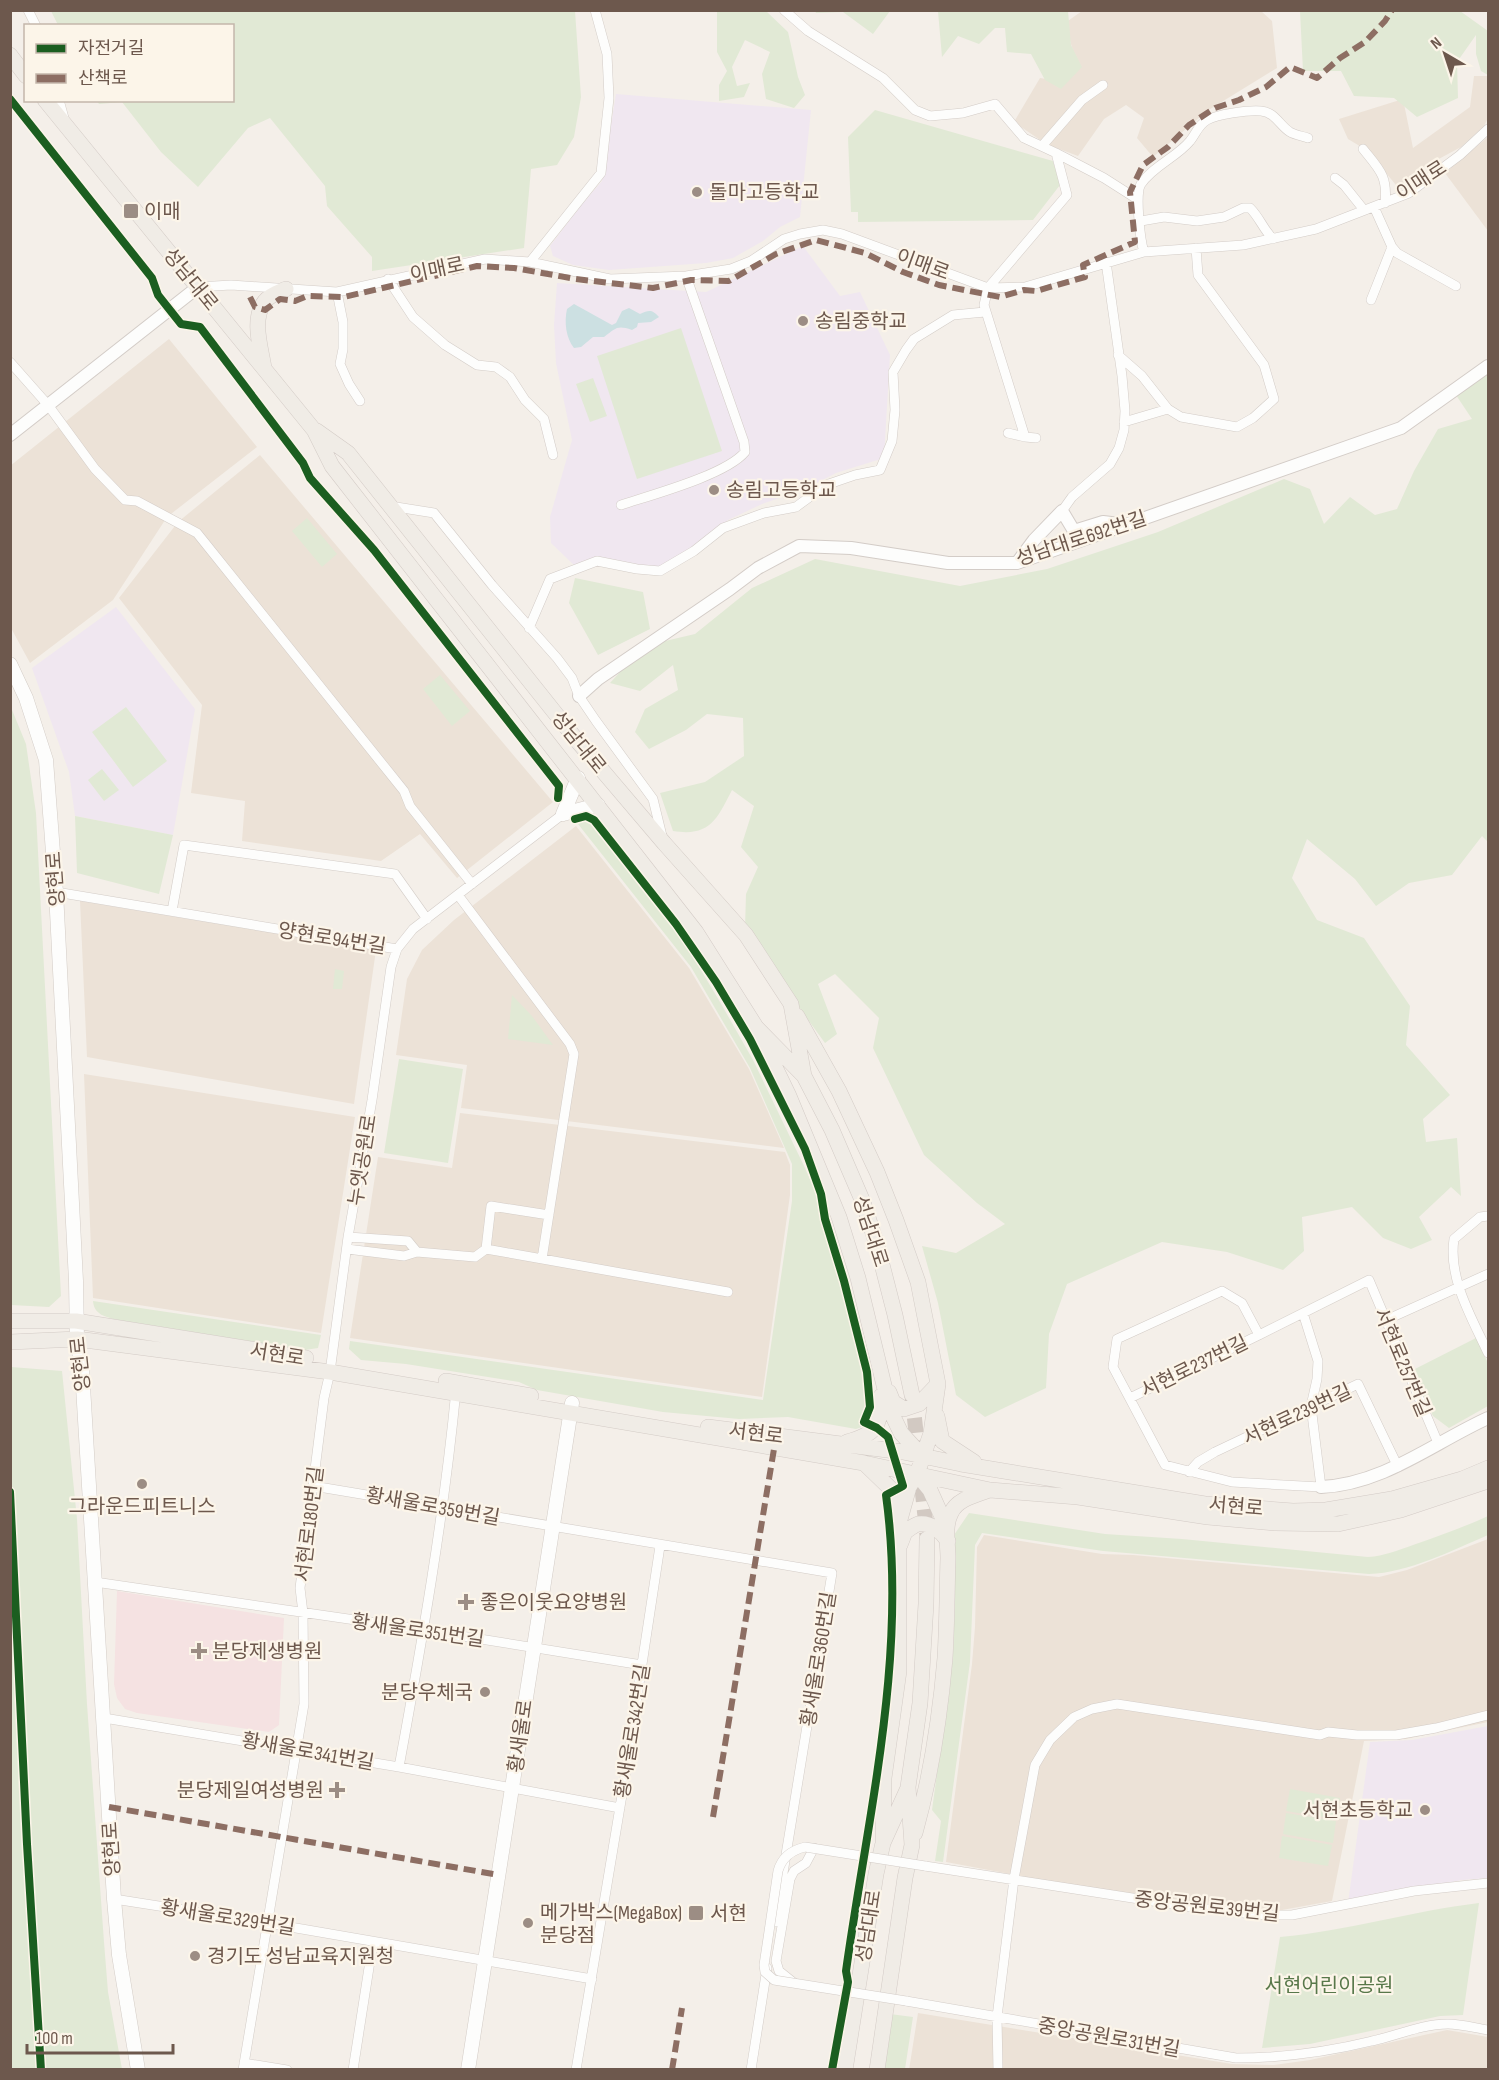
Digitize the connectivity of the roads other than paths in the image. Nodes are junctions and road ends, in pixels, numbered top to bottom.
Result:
1 (28, 10) edge
2 (594, 10) edge
3 (784, 10) edge
4 (35, 24) edge
5 (10, 55) edge
6 (24, 73) edge
7 (1103, 85) dead end
8 (47, 102) edge
9 (60, 102) edge
10 (67, 126) junction
11 (1488, 129) edge
12 (1308, 138) dead end
13 (1042, 146) junction
14 (1363, 150) dead end
15 (1056, 153) junction
16 (1335, 178) dead end
17 (1137, 199) junction
18 (1384, 203) junction
19 (1374, 207) junction
20 (1364, 210) junction
21 (1141, 221) junction
22 (1273, 239) junction
23 (1392, 247) junction
24 (1196, 249) junction
25 (1144, 252) junction
26 (531, 262) junction
27 (1106, 262) junction
28 (686, 276) junction
29 (388, 279) junction
30 (1456, 286) dead end
31 (198, 287) junction
32 (988, 288) junction
33 (286, 289) junction
34 (337, 292) junction
35 (1371, 300) dead end
36 (984, 312) junction
37 (1118, 355) junction
38 (10, 362) edge
39 (1488, 366) edge
40 (264, 368) junction
41 (360, 401) dead end
42 (48, 405) junction
43 (1168, 409) junction
44 (1124, 422) junction
45 (314, 430) junction
46 (1008, 433) dead end
47 (10, 435) edge
48 (1025, 437) junction
49 (1036, 438) dead end
50 (554, 455) dead end
51 (621, 505) dead end
52 (390, 506) junction
53 (1062, 511) junction
54 (1123, 525) junction
55 (1017, 562) junction
56 (529, 628) junction
57 (10, 664) edge
58 (579, 696) junction
59 (578, 778) junction
60 (598, 805) junction
61 (563, 814) junction
62 (664, 843) junction
63 (472, 884) junction
64 (56, 892) junction
65 (458, 895) junction
66 (172, 911) junction
67 (427, 919) junction
68 (397, 949) junction
69 (790, 1004) junction
70 (756, 1027) junction
71 (804, 1076) junction
72 (549, 1215) junction
73 (1484, 1216) edge
74 (348, 1237) junction
75 (347, 1249) junction
76 (486, 1249) junction
77 (417, 1252) junction
78 (542, 1259) junction
79 (1488, 1274) edge
80 (1369, 1280) joint
81 (1458, 1288) junction
82 (728, 1292) dead end
83 (1303, 1313) junction
84 (1386, 1320) junction
85 (16, 1321) edge
86 (76, 1321) junction
87 (1259, 1335) junction
88 (77, 1339) junction
89 (17, 1342) edge
90 (1488, 1353) edge
91 (330, 1367) junction
92 (882, 1376) junction
93 (939, 1384) junction
94 (457, 1388) junction
95 (912, 1395) tunnel mouth
96 (1130, 1398) junction
97 (1311, 1406) junction
98 (571, 1408) junction
99 (936, 1409) junction
100 (1488, 1418) edge
101 (1438, 1443) junction
102 (840, 1444) junction
103 (922, 1456) junction
104 (864, 1463) junction
105 (985, 1467) junction
106 (1398, 1467) junction
107 (1488, 1468) edge
108 (1189, 1472) junction
109 (916, 1474) junction
110 (1488, 1482) edge
111 (313, 1486) junction
112 (1321, 1487) junction
113 (990, 1490) junction
114 (442, 1507) junction
115 (899, 1523) junction
116 (552, 1527) junction
117 (948, 1535) junction
118 (927, 1539) tunnel mouth
119 (660, 1546) junction
120 (900, 1548) junction
121 (95, 1582) junction
122 (303, 1613) junction
123 (424, 1630) junction
124 (533, 1648) junction
125 (642, 1665) junction
126 (1488, 1715) edge
127 (104, 1718) junction
128 (296, 1749) junction
129 (399, 1767) junction
130 (908, 1787) junction
131 (512, 1788) junction
132 (620, 1808) junction
133 (883, 1843) junction
134 (912, 1845) junction
135 (814, 1848) junction
136 (1014, 1879) junction
137 (1488, 1883) edge
138 (114, 1899) junction
139 (267, 1923) junction
140 (373, 1942) junction
141 (485, 1961) junction
142 (591, 1979) junction
143 (794, 1983) junction
144 (996, 2017) junction
145 (1488, 2030) edge
146 (243, 2066) edge
147 (138, 2070) edge
148 (287, 2070) edge
149 (353, 2070) edge
150 (468, 2070) edge
151 (576, 2070) edge
152 (751, 2070) edge
153 (845, 2070) edge
154 (877, 2070) edge
155 (998, 2070) edge

1 - 4 street
2 - 26 street
3 - 13 street
5 - 6 main road
7 - 13 street
8 - 10 main road, 성남대로
9 - 10 street
10 - 31 main road, 성남대로
11 - 18 street, 이매로
12 - 17 street
13 - 15 street
14 - 18 street
15 - 17 street
15 - 32 street
16 - 20 street
17 - 21 street
18 - 19 street, 이매로
19 - 20 street, 이매로
19 - 23 street
20 - 22 street, 이매로
21 - 22 street
21 - 25 street
22 - 24 street, 이매로
23 - 30 street
23 - 35 street
24 - 25 street, 이매로
24 - 43 street
25 - 27 street, 이매로
26 - 28 street, 이매로
26 - 29 street, 이매로
27 - 32 street, 이매로
27 - 37 street
28 - 32 street, 이매로
28 - 51 street
29 - 34 street, 이매로
29 - 50 street
31 - 33 street, 이매로
31 - 40 main road, 성남대로
31 - 42 street
32 - 36 street
33 - 34 street, 이매로
33 - 40 main road
34 - 41 street
36 - 48 street
36 - 56 street
37 - 43 street
37 - 44 street
38 - 42 street
39 - 54 street, 성남대로692번길
40 - 45 main road, 성남대로
42 - 47 street
42 - 63 street
43 - 44 street
44 - 53 street
45 - 52 main road, 성남대로
45 - 59 main road, 성남대로
46 - 48 street
48 - 49 street
52 - 56 street
52 - 62 main road, 성남대로
53 - 54 street
53 - 55 street
54 - 55 street, 성남대로692번길
55 - 58 street, 성남대로692번길
56 - 58 street
57 - 64 main road, 양현로
58 - 62 street
59 - 60 main road, 성남대로
59 - 61 main road
60 - 61 main road
60 - 70 main road, 성남대로
61 - 63 street, 양현로94번길
62 - 69 main road, 성남대로
63 - 65 street, 양현로94번길
64 - 66 street, 양현로94번길
64 - 86 main road, 양현로
65 - 67 street, 양현로94번길
65 - 72 street
66 - 67 street
66 - 68 street, 양현로94번길
67 - 68 street, 양현로94번길
68 - 74 street, 누엣공원로
69 - 71 main road, 성남대로
69 - 93 main road
70 - 71 main road, 성남대로
70 - 92 main road
71 - 95 main road, 성남대로
72 - 76 street
72 - 78 street
73 - 81 street
74 - 75 street, 누엣공원로
74 - 77 street
75 - 77 street
75 - 91 street, 누엣공원로
76 - 77 street
76 - 78 street
78 - 82 street
79 - 81 street
80 - 83 street, 서현로237번길
80 - 84 street, 서현로257번길
81 - 84 street
81 - 90 street
83 - 87 street, 서현로237번길
83 - 97 street
84 - 101 street, 서현로257번길
85 - 86 main road, 서현로
86 - 88 main road, 양현로
86 - 91 main road, 서현로
87 - 96 street, 서현로237번길
87 - 96 street, 서현로237번길
88 - 89 main road, 서현로
88 - 91 main road, 서현로
88 - 121 main road, 양현로
91 - 94 main road, 서현로
91 - 111 street, 서현로180번길
92 - 93 main road
92 - 102 main road
92 - 103 main road
93 - 99 main road
94 - 98 main road, 서현로
94 - 114 street
96 - 108 street, 서현로237번길
97 - 106 street, 서현로239번길
97 - 108 street, 서현로239번길
97 - 112 street
98 - 102 main road, 서현로
98 - 104 main road, 서현로
98 - 116 main road, 황새울로
99 - 103 main road
99 - 105 main road
100 - 101 street
101 - 106 street
102 - 103 main road, 서현로
103 - 105 main road, 서현로
103 - 109 main road
104 - 109 main road, 서현로
104 - 115 main road
105 - 107 main road, 서현로
106 - 112 street
108 - 112 street
109 - 113 main road, 서현로
109 - 115 main road
109 - 117 main road
110 - 113 main road, 서현로
111 - 114 street, 황새울로359번길
111 - 122 street, 서현로180번길
113 - 117 main road
114 - 116 street, 황새울로359번길
114 - 123 street
115 - 120 main road
116 - 119 street, 황새울로360번길
116 - 124 main road, 황새울로
117 - 120 main road
117 - 134 main road
118 - 130 main road, 성남대로
119 - 125 street, 황새울로342번길
119 - 152 street, 황새울로360번길
120 - 133 main road
121 - 122 street, 황새울로351번길
121 - 127 main road, 양현로
122 - 123 street, 황새울로351번길
122 - 128 street, 서현로180번길
123 - 124 street, 황새울로351번길
123 - 129 street
124 - 125 street, 황새울로351번길
124 - 131 main road, 황새울로
125 - 132 street, 황새울로342번길
126 - 136 street
127 - 128 street, 황새울로341번길
127 - 138 main road, 양현로
128 - 129 street, 황새울로341번길
128 - 139 street, 서현로180번길
129 - 131 street, 황새울로341번길
130 - 133 main road, 성남대로
130 - 134 main road, 성남대로
131 - 132 street, 황새울로342번길
131 - 141 main road, 황새울로
132 - 142 street
133 - 153 main road, 성남대로
134 - 154 main road, 성남대로
135 - 136 street, 중앙공원로39번길, bridge
135 - 143 street
135 - 143 street, 중앙공원로31번길, bridge
136 - 137 street, 중앙공원로39번길
136 - 144 street
138 - 139 street, 황새울로329번길
138 - 147 main road, 양현로
139 - 140 street, 황새울로329번길
139 - 146 street, 서현로180번길
140 - 141 street, 황새울로329번길
140 - 149 street
141 - 142 street, 황새울로329번길
141 - 150 main road, 황새울로
142 - 151 street
143 - 144 street, 중앙공원로31번길, bridge
144 - 145 street, 중앙공원로31번길
144 - 155 street
146 - 148 street

